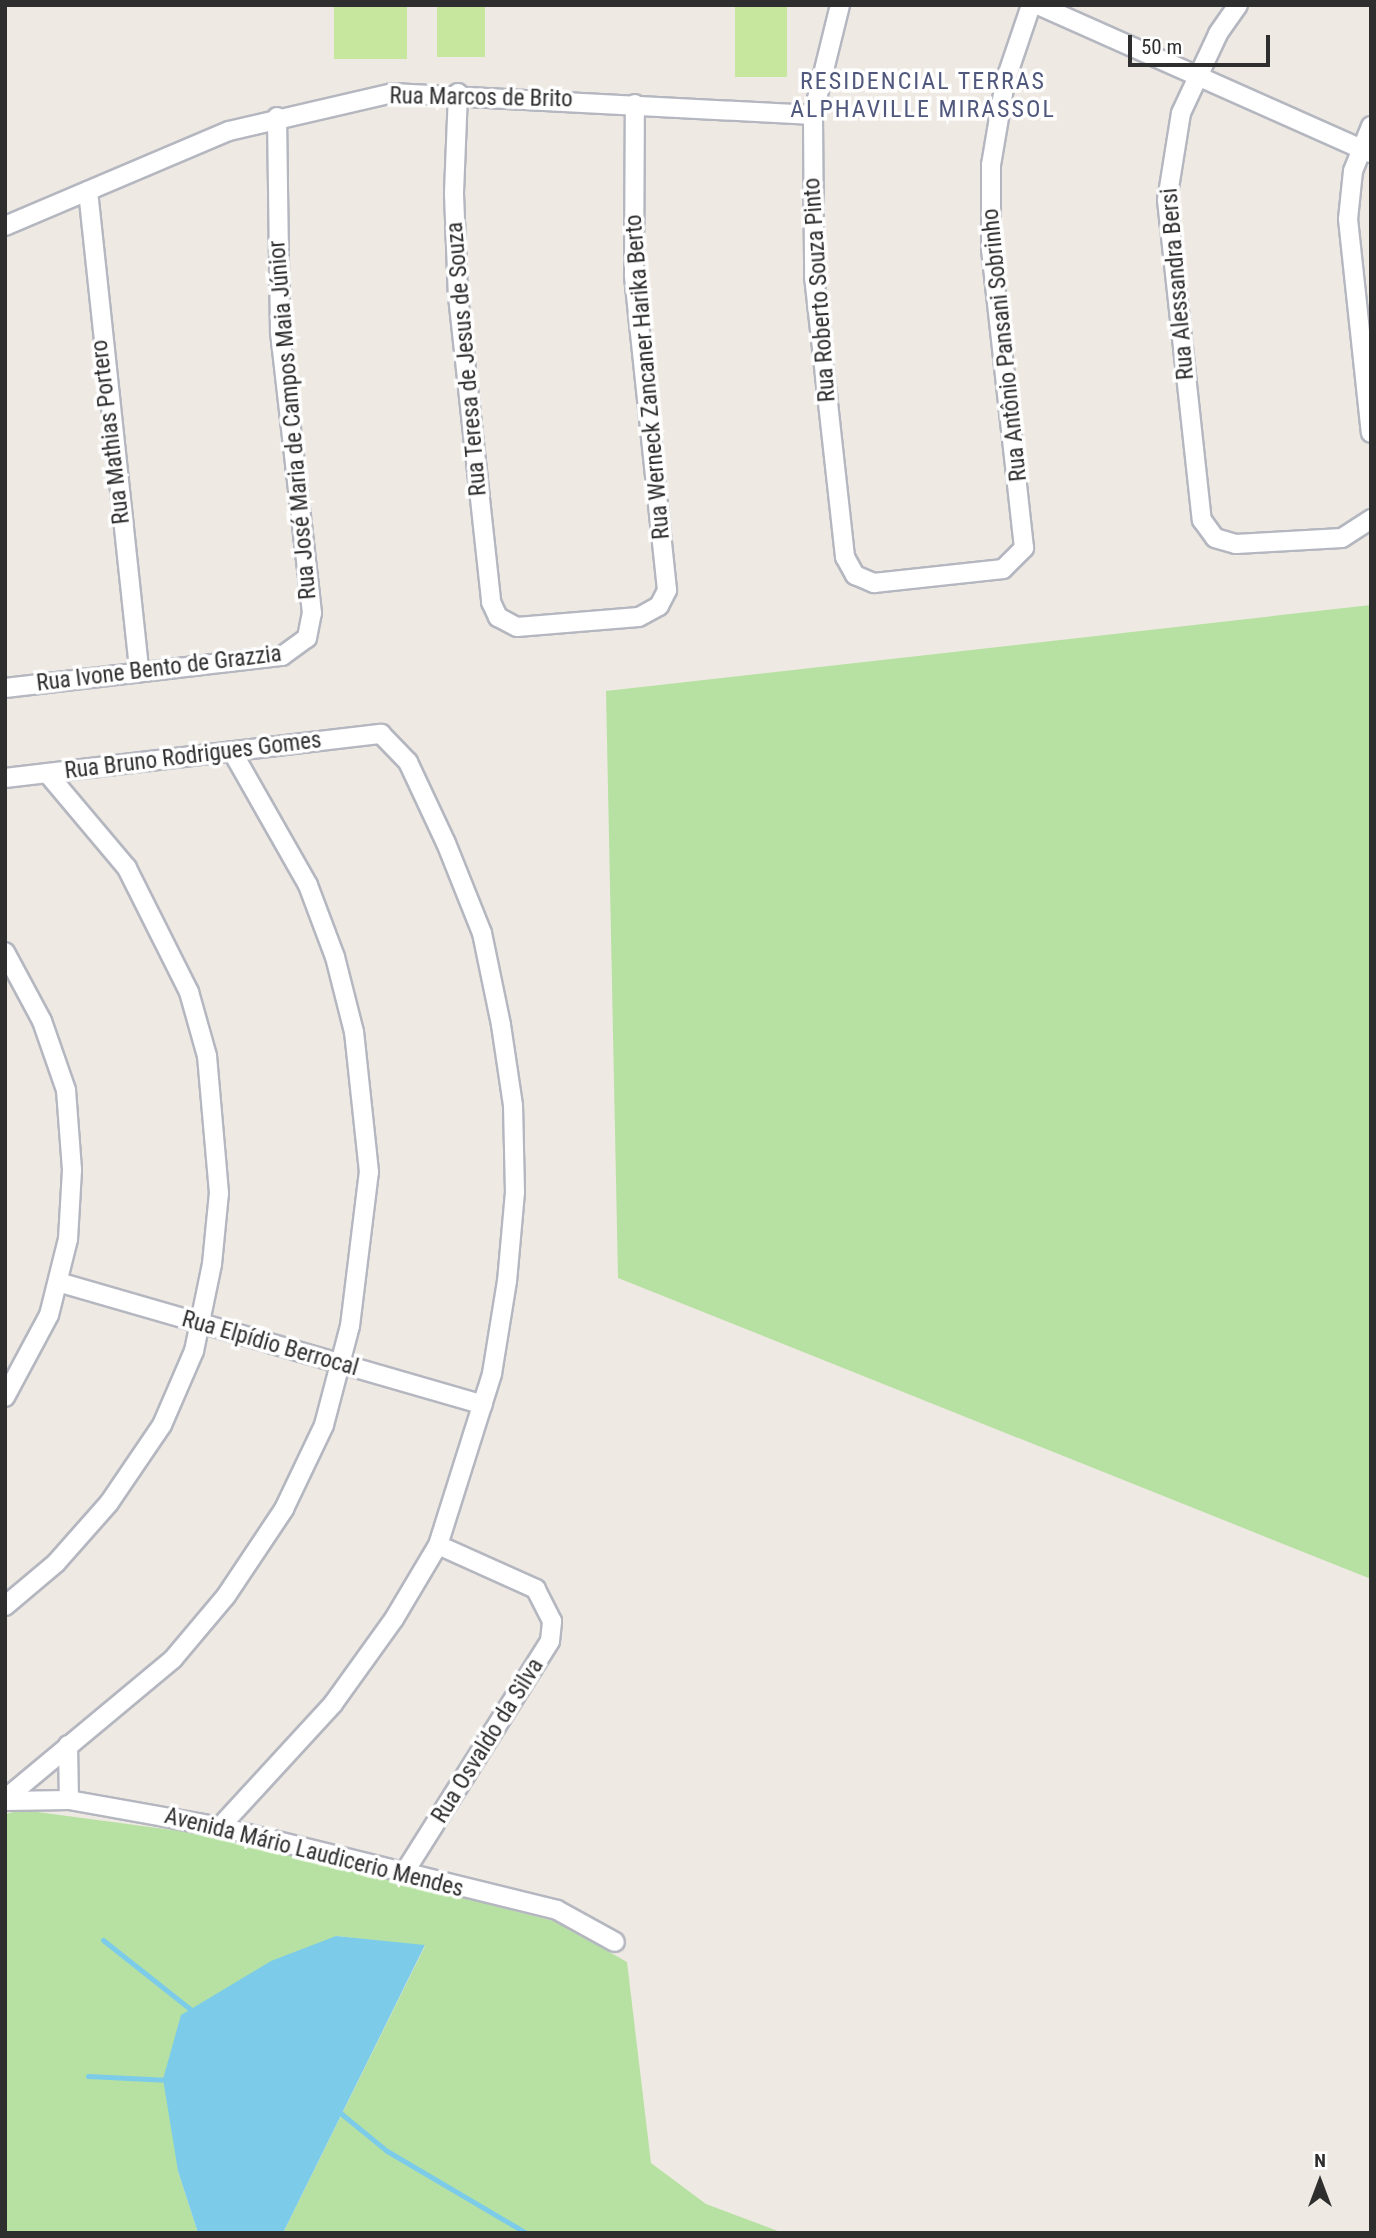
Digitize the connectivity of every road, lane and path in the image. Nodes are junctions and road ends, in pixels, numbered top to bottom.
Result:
1 (840, 5) edge
2 (1031, 5) edge
3 (1038, 5) edge
4 (1238, 5) edge
5 (1198, 72) junction
6 (458, 93) junction
7 (635, 104) junction
8 (813, 115) junction
9 (278, 117) junction
10 (1371, 126) edge
11 (1365, 150) edge
12 (88, 191) junction
13 (5, 226) edge
14 (1371, 433) edge
15 (1368, 522) edge
16 (855, 575) joint
17 (659, 606) joint
18 (307, 638) joint
19 (139, 672) junction
20 (5, 688) edge
21 (232, 751) junction
22 (47, 773) junction
23 (5, 778) edge
24 (5, 952) edge
25 (58, 1282) junction
26 (200, 1323) junction
27 (340, 1364) junction
28 (5, 1398) edge
29 (483, 1405) junction
30 (438, 1545) junction
31 (5, 1606) edge
32 (68, 1745) junction
33 (5, 1800) edge
34 (69, 1800) junction
35 (220, 1827) junction
36 (404, 1873) junction
37 (615, 1942) dead end

1 - 8 street, Rua Roberto Souza Pinto
2 - 16 street, Rua Antônio Pansani Sobrinho
3 - 5 street
4 - 5 street, Rua Alessandra Bersi
5 - 11 street
5 - 15 street, Rua Alessandra Bersi
6 - 7 street, Rua Marcos de Brito
6 - 9 street, Rua Marcos de Brito
6 - 17 street, Rua Teresa de Jesus de Souza
7 - 8 street, Rua Marcos de Brito
7 - 17 street, Rua Werneck Zancaner Harika Berto
8 - 16 street, Rua Roberto Souza Pinto
9 - 12 street, Rua Marcos de Brito
9 - 18 street, Rua José Maria de Campos Maia Júnior
10 - 11 street
11 - 14 street
12 - 13 street, Rua Marcos de Brito
12 - 19 street, Rua Mathias Portero
18 - 19 street, Rua Ivone Bento de Grazzia
19 - 20 street, Rua Ivone Bento de Grazzia
21 - 22 street, Rua Bruno Rodrigues Gomes
21 - 27 street
21 - 29 street, Rua Bruno Rodrigues Gomes
22 - 23 street, Rua Bruno Rodrigues Gomes
22 - 26 street
24 - 25 street
25 - 26 street, Rua Elpídio Berrocal
25 - 28 street
26 - 27 street, Rua Elpídio Berrocal
26 - 31 street
27 - 29 street, Rua Elpídio Berrocal
27 - 32 street
29 - 30 street
30 - 35 street
30 - 36 street, Rua Osvaldo da Silva
32 - 33 street
32 - 34 street
33 - 34 street, Avenida Mário Laudicerio Mendes
34 - 35 street, Avenida Mário Laudicerio Mendes
35 - 36 street, Avenida Mário Laudicerio Mendes
36 - 37 street, Avenida Mário Laudicerio Mendes

